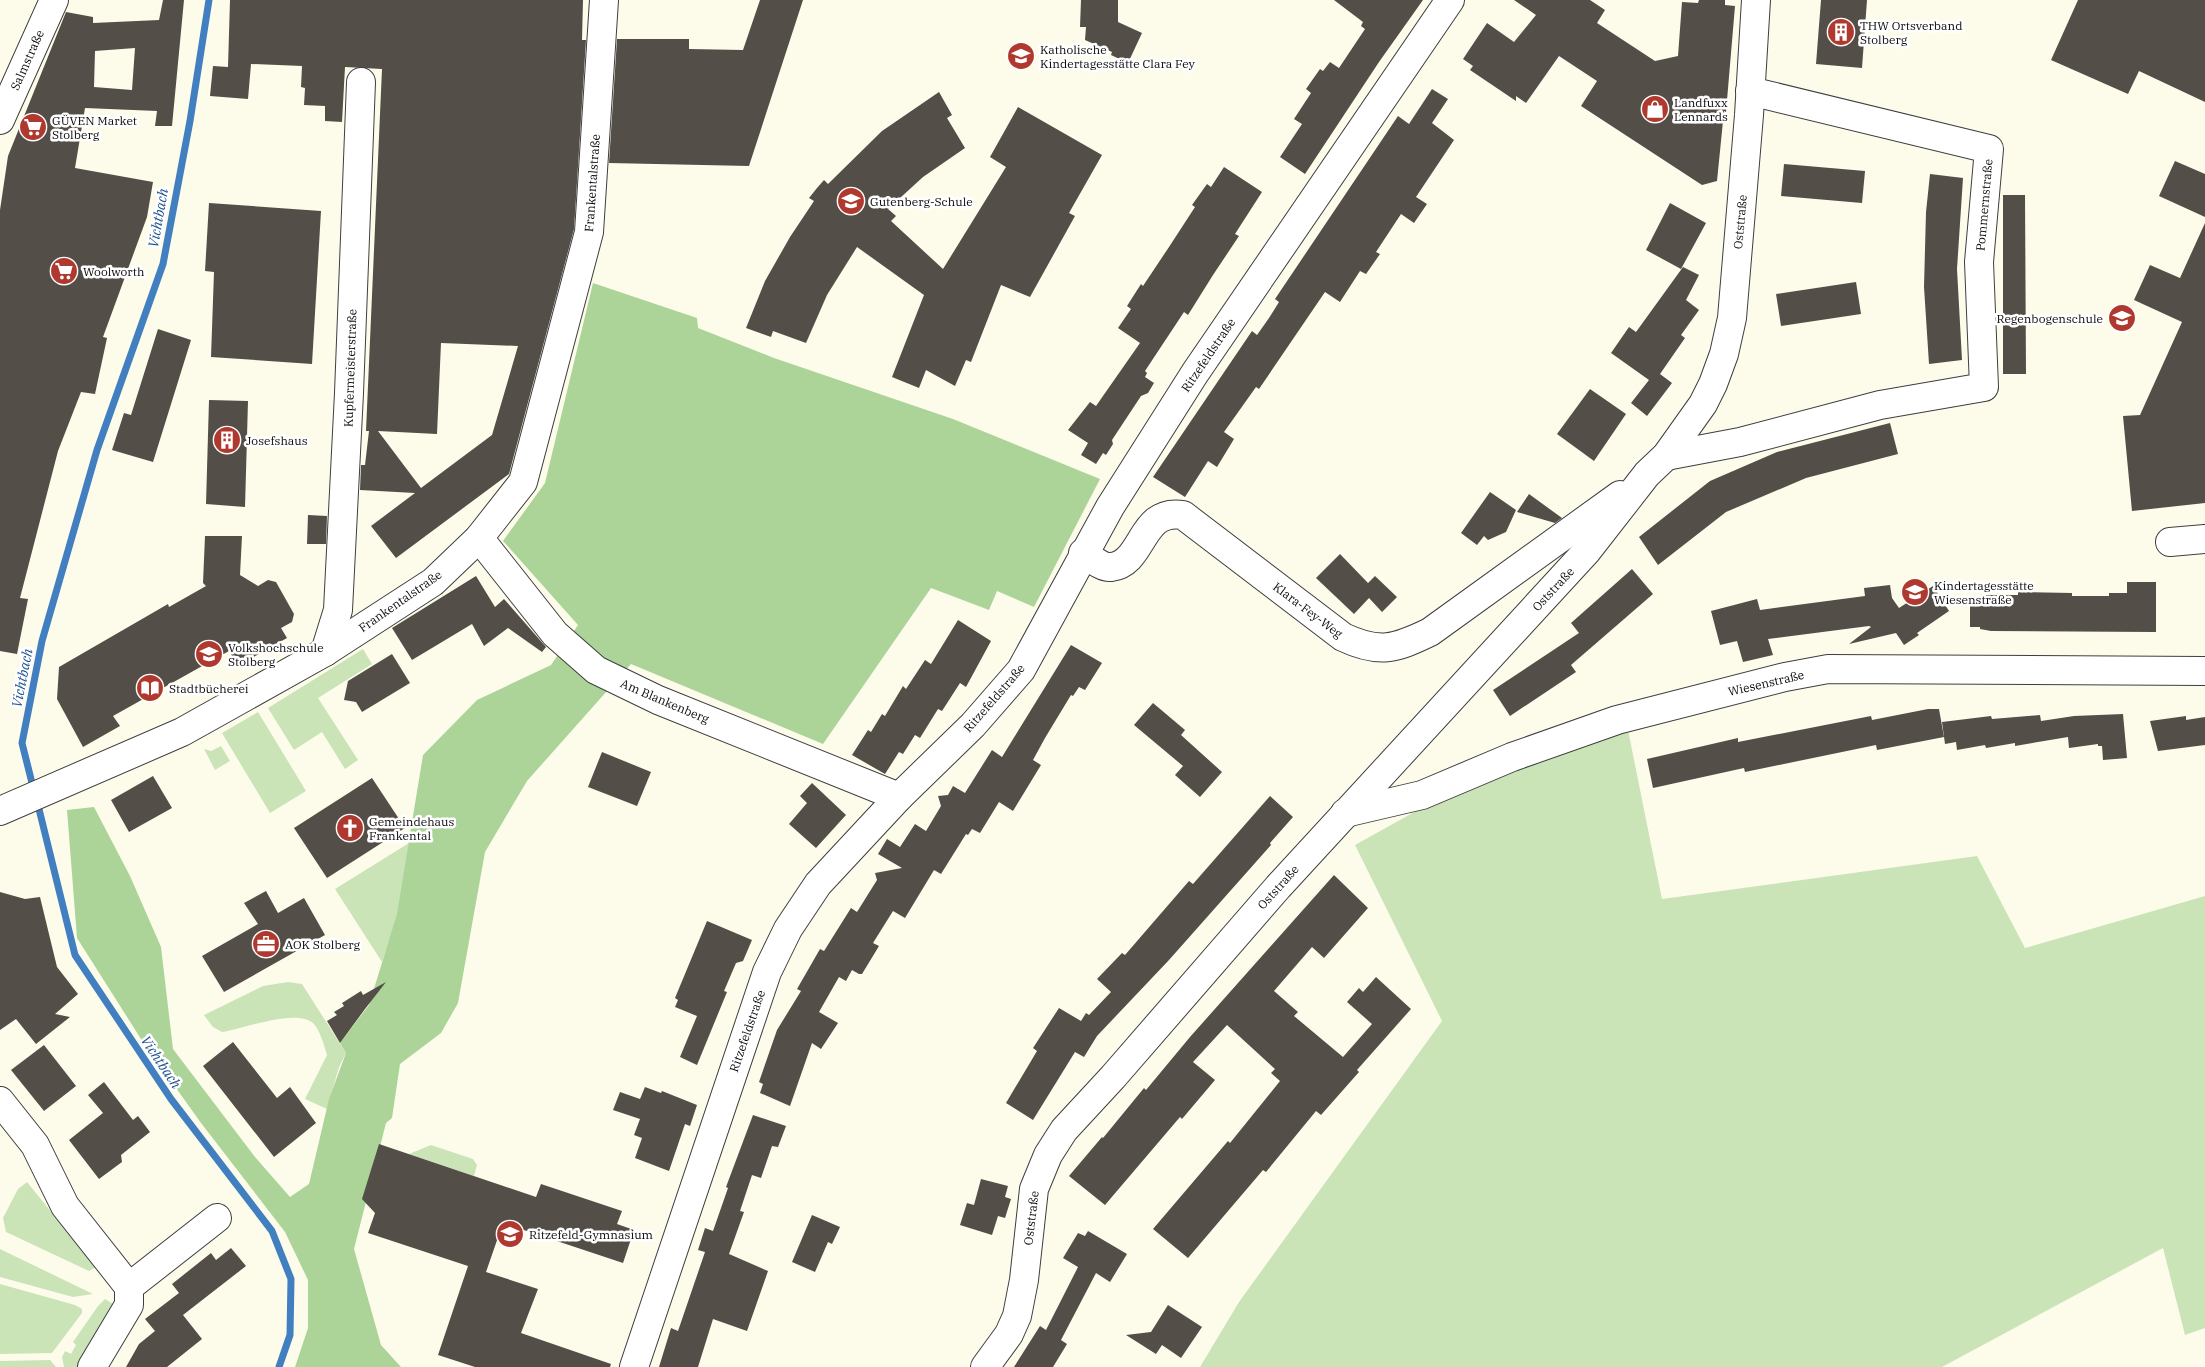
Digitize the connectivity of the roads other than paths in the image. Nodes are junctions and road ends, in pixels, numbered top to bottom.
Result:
1 (54, 0) edge
2 (604, 0) edge
3 (1450, 0) edge
4 (1756, 0) edge
5 (361, 82) dead end
6 (1750, 91) junction
7 (0, 120) edge
8 (1656, 466) junction
9 (479, 538) junction
10 (2205, 539) edge
11 (2170, 542) dead end
12 (1084, 553) junction
13 (326, 652) junction
14 (2205, 671) edge
15 (900, 797) junction
16 (0, 811) edge
17 (1345, 813) junction
18 (0, 1101) edge
19 (217, 1218) dead end
20 (129, 1287) junction
21 (92, 1367) edge
22 (634, 1367) edge
23 (985, 1367) edge

1 - 7 street, Salmstraße
2 - 9 street, Frankentalstraße
3 - 12 street, Ritzefeldstraße
4 - 6 street, Oststraße
5 - 13 street, Kupfermeisterstraße
6 - 8 street, Oststraße
6 - 8 street, Pommernstraße
8 - 12 street, Klara-Fey-Weg
8 - 17 street, Oststraße
9 - 13 street, Frankentalstraße
9 - 15 street, Am Blankenberg
10 - 11 street
12 - 15 street, Ritzefeldstraße
13 - 16 street, Frankentalstraße
14 - 17 street, Wiesenstraße
15 - 22 street, Ritzefeldstraße
17 - 23 street, Oststraße
18 - 20 street
19 - 20 street
20 - 21 street

